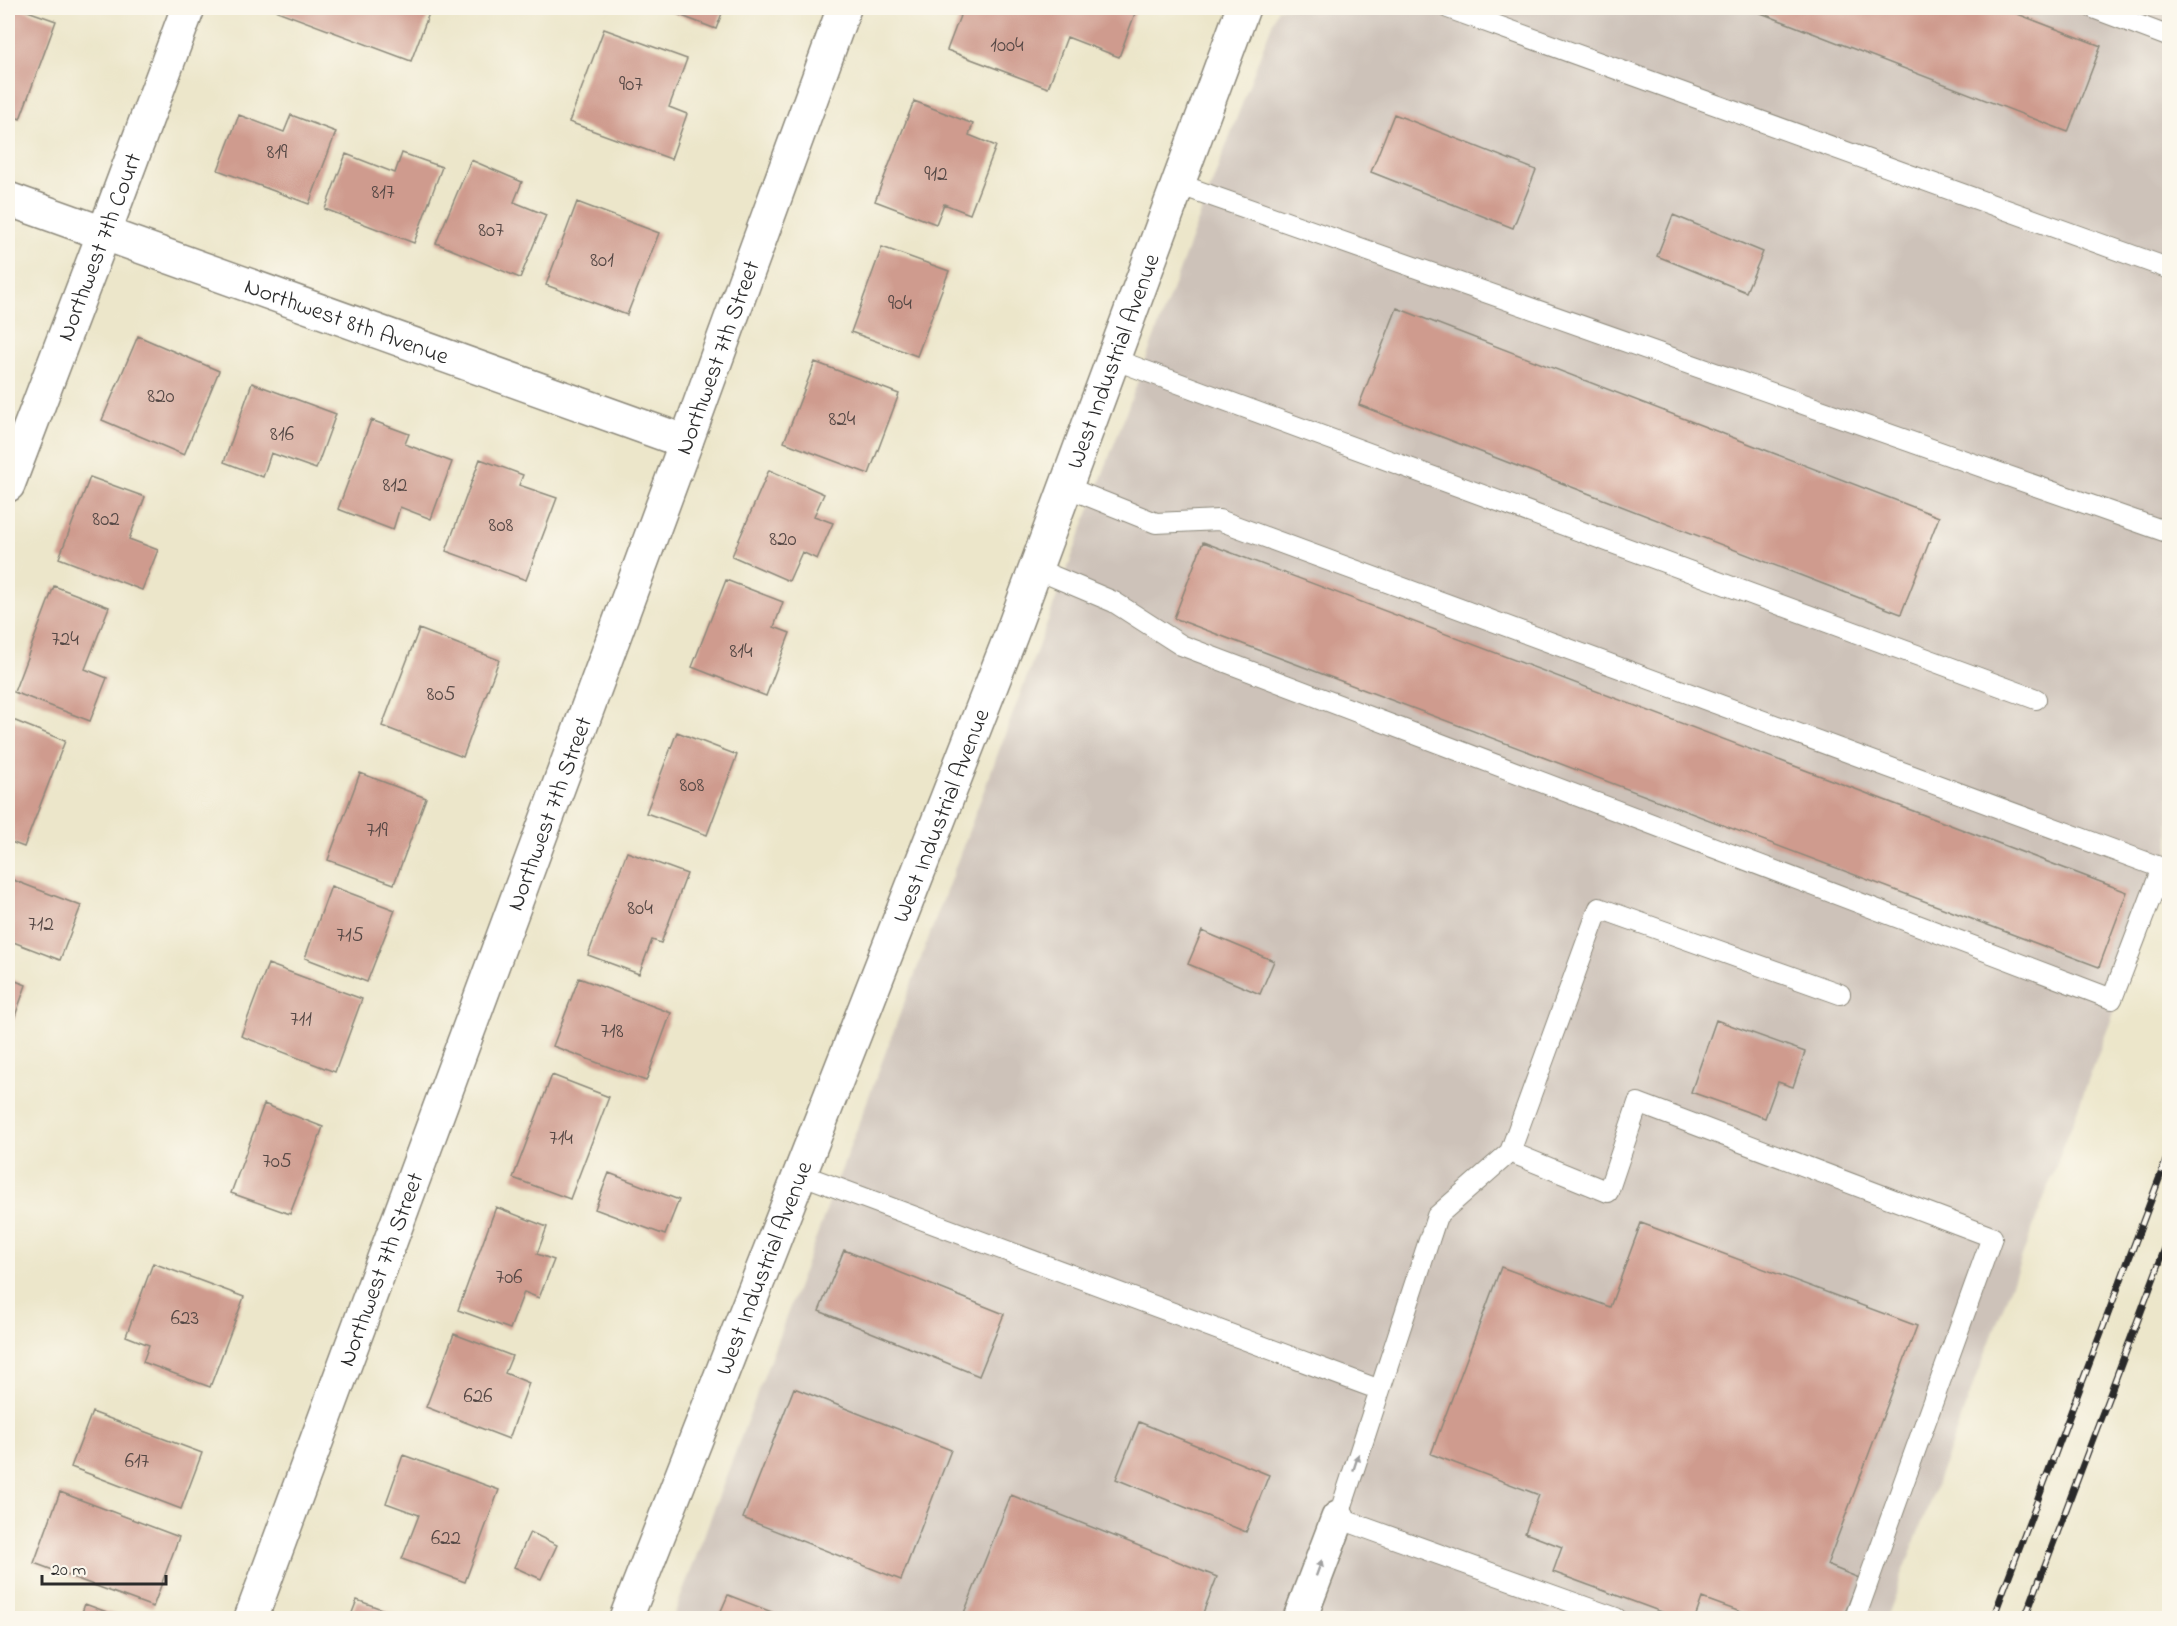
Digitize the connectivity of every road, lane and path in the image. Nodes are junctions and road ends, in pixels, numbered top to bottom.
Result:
1 (188, 8) edge
2 (844, 8) edge
3 (1243, 8) edge
4 (1448, 8) edge
5 (2093, 8) edge
6 (2169, 37) edge
7 (1178, 184) junction
8 (8, 198) edge
9 (104, 233) junction
10 (2169, 269) edge
11 (1113, 359) junction
12 (686, 442) junction
13 (8, 485) edge
14 (1066, 487) junction
15 (2167, 532) dead end
16 (1035, 569) junction
17 (2036, 699) dead end
18 (1840, 994) dead end
19 (1510, 1152) junction
20 (800, 1173) junction
21 (1380, 1390) junction
22 (1338, 1518) junction
23 (250, 1618) edge
24 (626, 1618) edge
25 (1300, 1618) edge
26 (1616, 1618) edge
27 (1855, 1618) edge

1 - 9 street, Northwest 7th Court
2 - 12 street, Northwest 7th Street
3 - 7 street, West Industrial Avenue
4 - 10 lane
5 - 6 lane
7 - 11 street, West Industrial Avenue
7 - 15 lane
8 - 9 street, Northwest 8th Avenue
9 - 12 street, Northwest 8th Avenue
9 - 13 street, Northwest 7th Court
11 - 14 street, West Industrial Avenue
11 - 17 lane
12 - 23 street, Northwest 7th Street
14 - 16 street, West Industrial Avenue
14 - 16 lane
16 - 20 street, West Industrial Avenue
18 - 19 lane
19 - 21 lane
19 - 27 lane
20 - 21 lane
20 - 24 street, West Industrial Avenue
22 -> 21 lane
25 -> 22 street
22 - 26 lane

